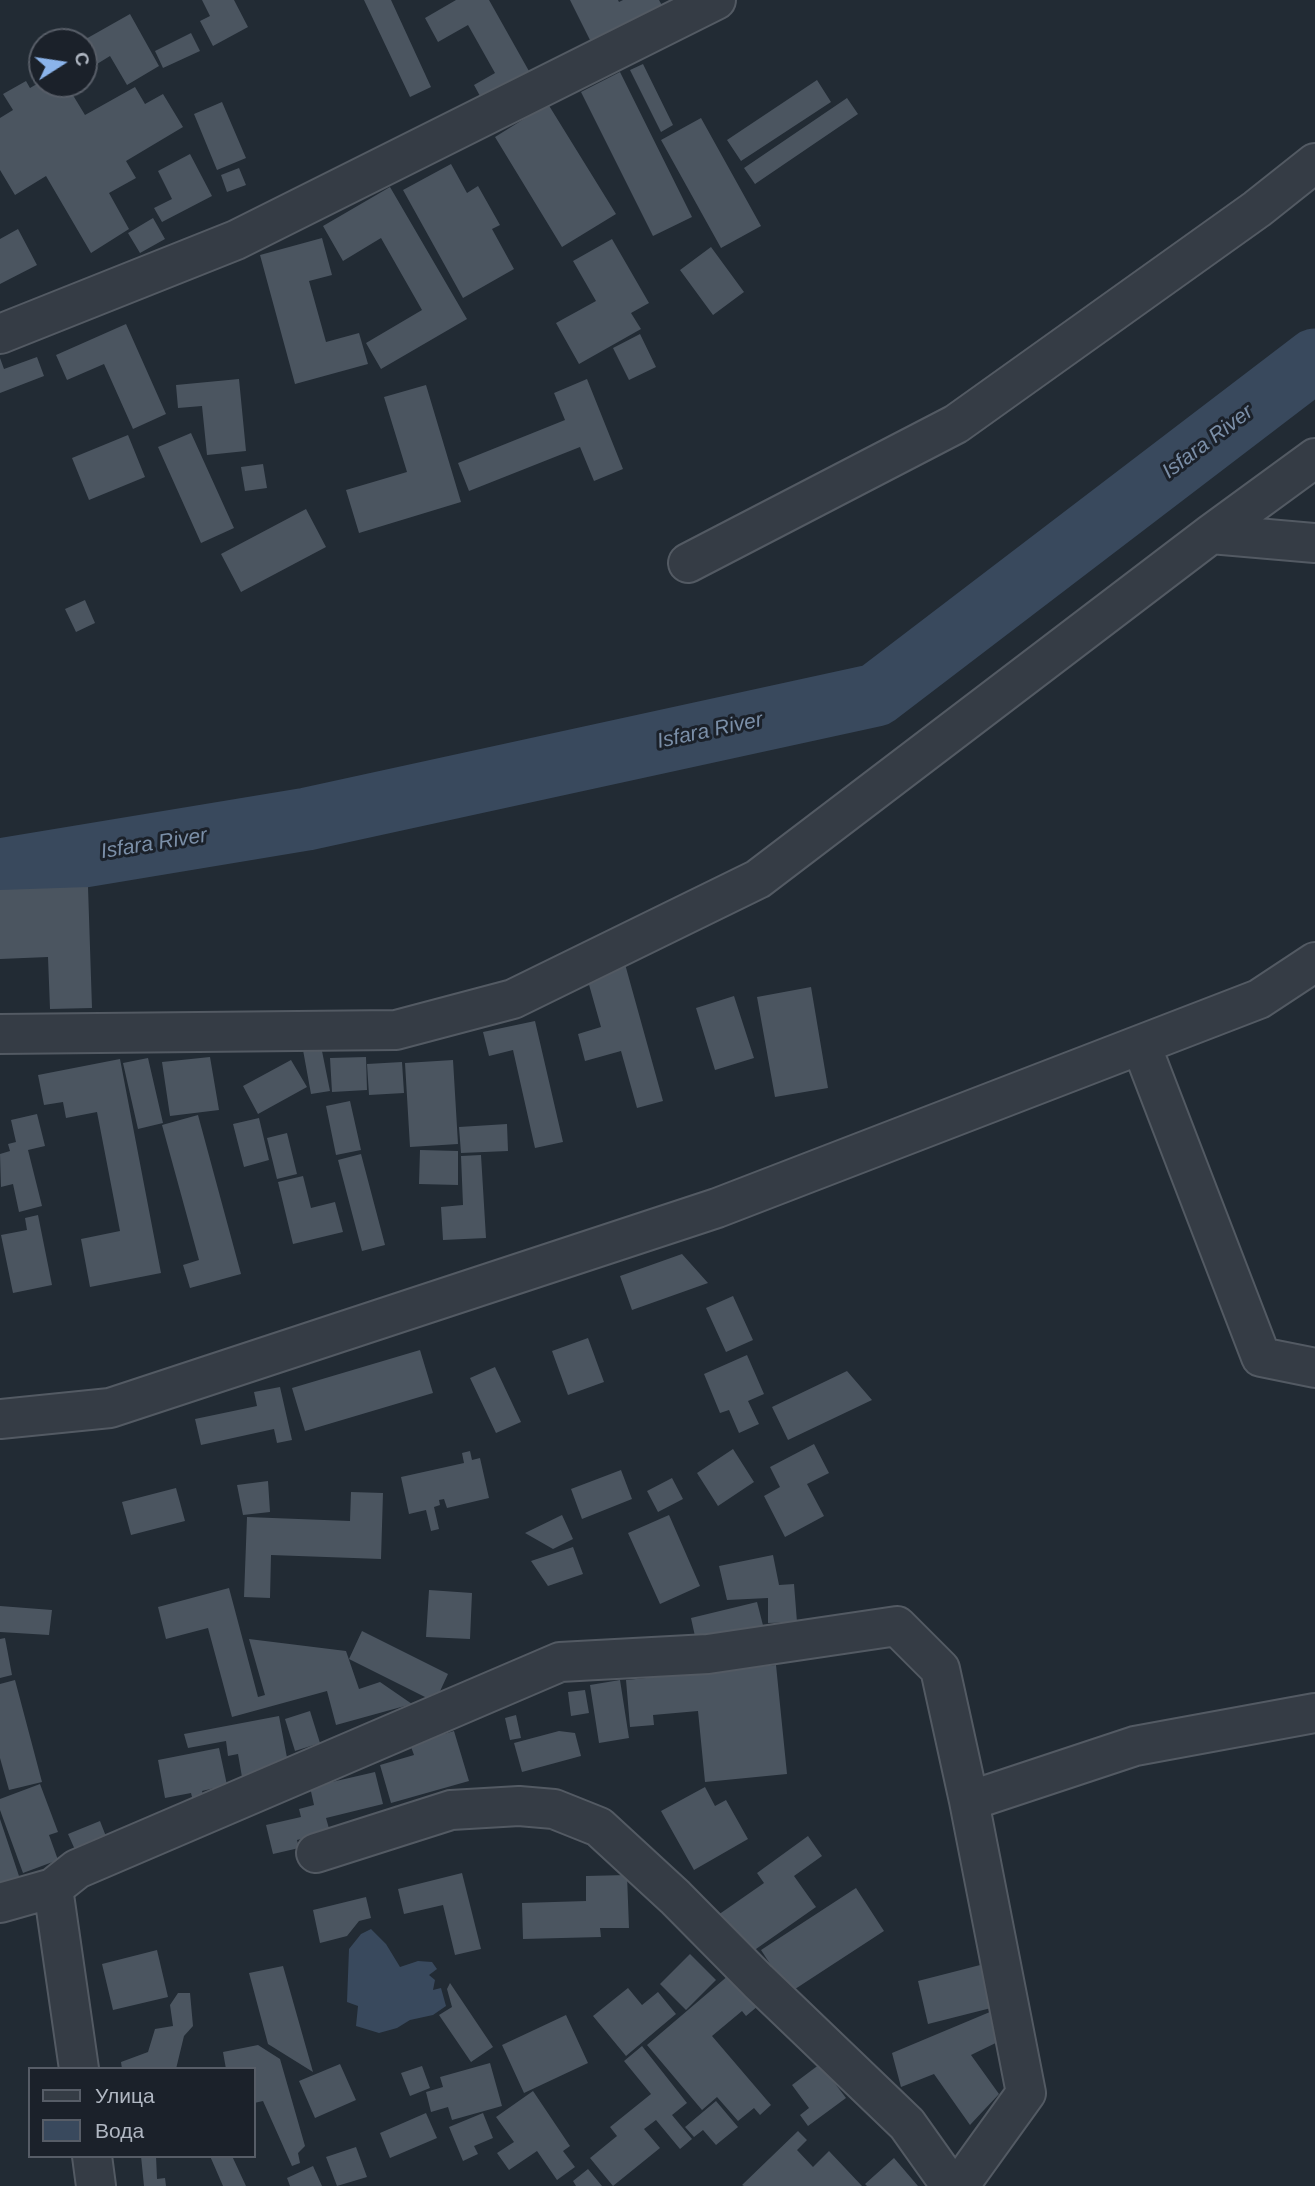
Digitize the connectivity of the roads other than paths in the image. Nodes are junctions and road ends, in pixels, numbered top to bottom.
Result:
1 (716, 0) edge
2 (1315, 163) edge
3 (0, 334) edge
4 (1315, 458) edge
5 (1211, 534) junction
6 (1315, 543) edge
7 (688, 563) dead end
8 (1315, 962) edge
9 (0, 1034) edge
10 (1141, 1045) junction
11 (1315, 1368) edge
12 (0, 1419) edge
13 (1315, 1713) edge
14 (970, 1801) junction
15 (316, 1853) dead end
16 (53, 1888) junction
17 (0, 1903) edge
18 (79, 2067) edge
19 (92, 2158) edge
20 (96, 2186) edge
21 (951, 2186) edge
22 (959, 2186) edge

1 - 3 street
2 - 7 street
4 - 5 street
5 - 6 street
5 - 9 street
8 - 10 street
10 - 11 street
10 - 12 street
13 - 14 street
14 - 16 street
14 - 22 street
15 - 21 street
16 - 17 street
16 - 18 street
19 - 20 street

